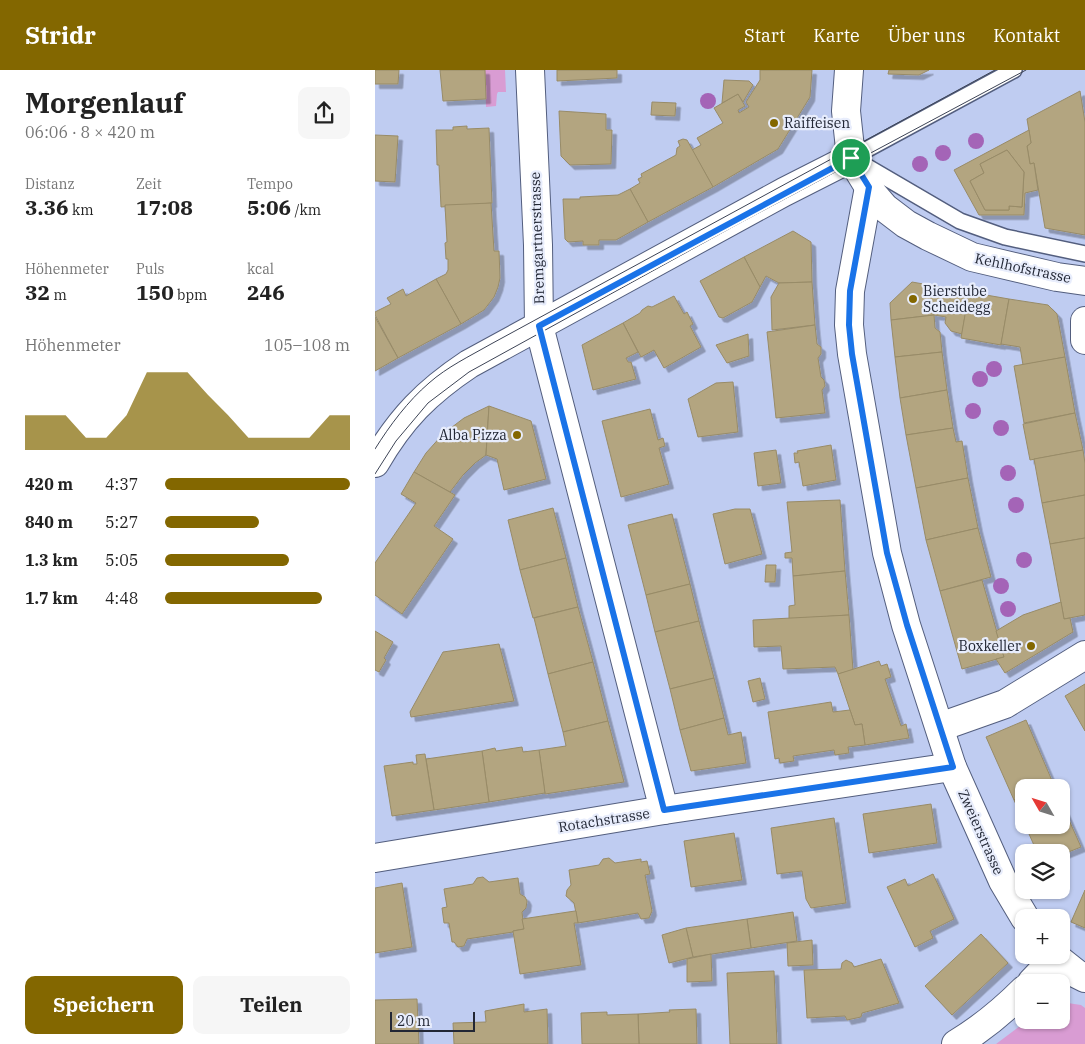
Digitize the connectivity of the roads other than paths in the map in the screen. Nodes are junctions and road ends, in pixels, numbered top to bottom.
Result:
1 (530, 70) edge
2 (849, 70) edge
3 (1014, 70) edge
4 (851, 158) junction
5 (869, 187) junction
6 (1085, 254) edge
7 (1085, 281) edge
8 (1085, 321) edge
9 (539, 326) junction
10 (1085, 340) edge
11 (375, 463) edge
12 (1085, 655) edge
13 (940, 727) junction
14 (953, 767) junction
15 (664, 810) junction
16 (375, 858) edge
17 (1020, 909) edge
18 (1047, 964) edge
19 (1064, 964) edge
20 (1039, 974) edge
21 (1085, 978) edge
22 (1015, 999) edge
23 (956, 1044) edge

1 - 9 street, Bremgartnerstrasse
2 - 4 street
3 - 4 lane
4 - 5 street, Kehlhofstrasse
4 - 6 lane
4 - 9 street
5 - 7 street, Kehlhofstrasse
5 - 13 street, Zweierstrasse
8 - 10 street
9 - 11 street
9 - 15 street, Bremgartnerstrasse
12 - 13 street
13 - 14 street, Zweierstrasse
14 - 15 street, Rotachstrasse
14 - 17 street, Zweierstrasse
15 - 16 street, Rotachstrasse
18 - 20 street
19 - 21 street
22 - 23 street

